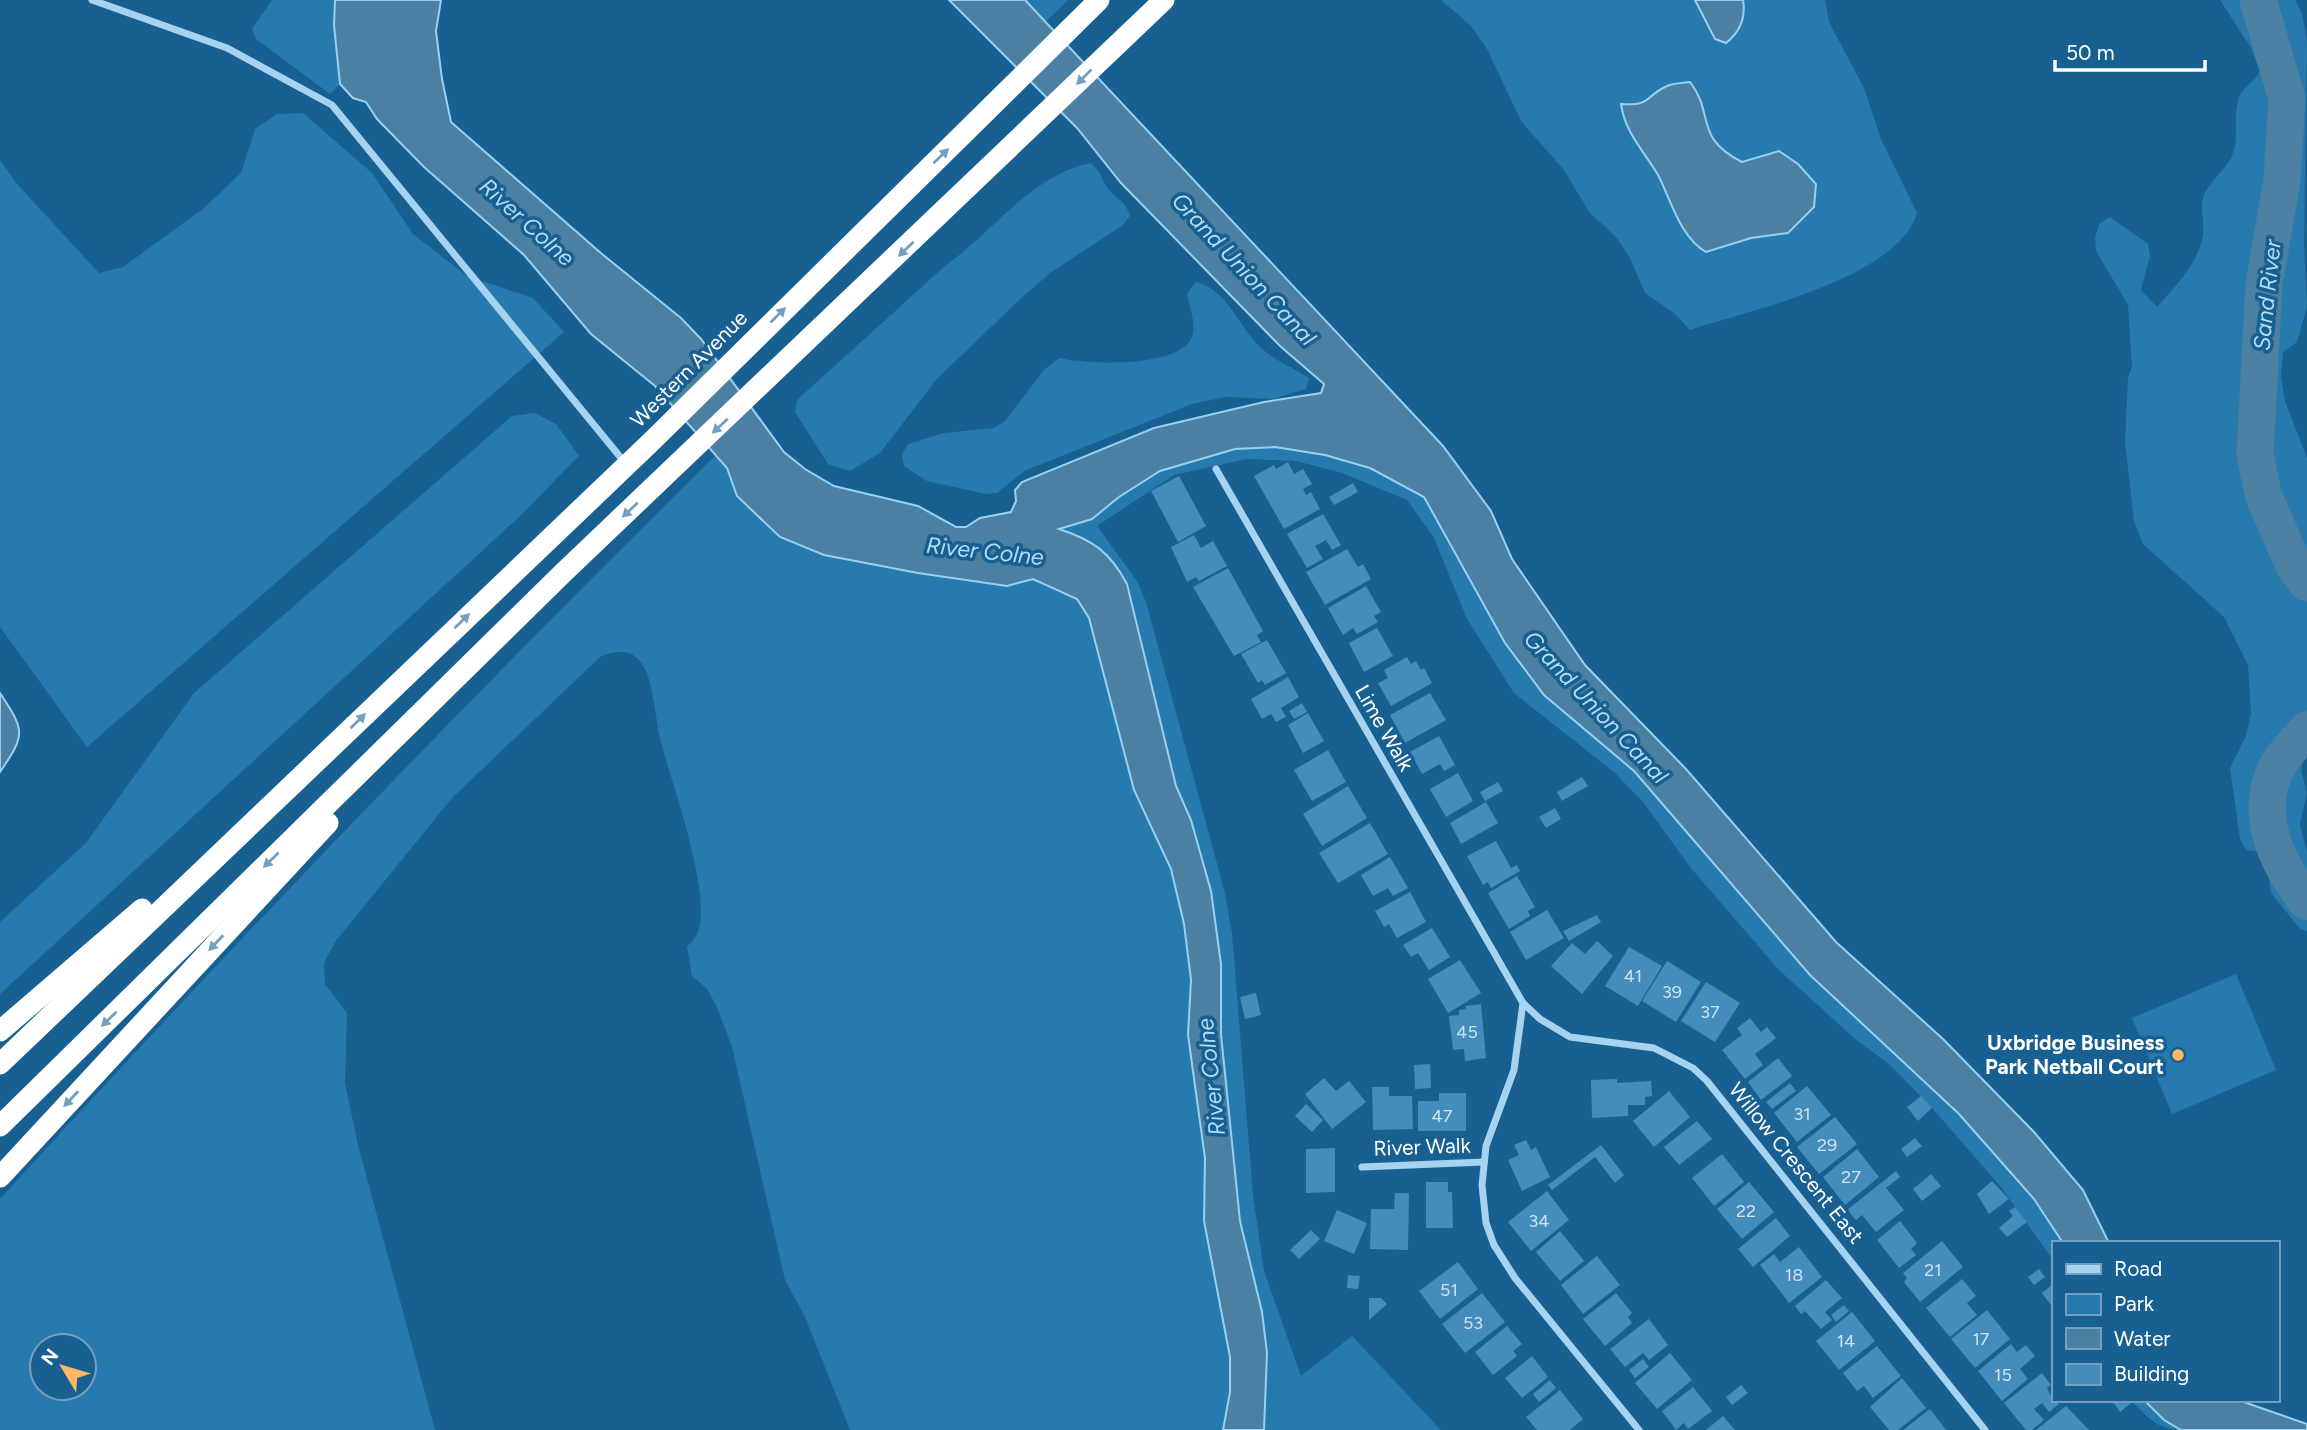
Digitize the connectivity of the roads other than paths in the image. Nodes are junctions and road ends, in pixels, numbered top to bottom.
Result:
1 (92, 0) edge
2 (1099, 0) edge
3 (1164, 0) edge
4 (627, 465) junction
5 (1216, 469) dead end
6 (564, 572) junction
7 (308, 768) junction
8 (1522, 1003) junction
9 (0, 1031) edge
10 (0, 1064) edge
11 (0, 1126) edge
12 (1484, 1162) junction
13 (1362, 1167) dead end
14 (0, 1177) edge
15 (1639, 1430) edge
16 (1985, 1430) edge

1 - 4 street
4 -> 2 highway, Western Avenue
3 -> 6 highway
7 -> 4 highway, Western Avenue
5 - 8 street, Lime Walk
6 -> 11 highway
6 -> 14 highway
7 - 9 highway
7 - 10 highway
8 - 12 street
8 - 16 street, Willow Crescent East
12 - 13 street, River Walk
12 - 15 street

